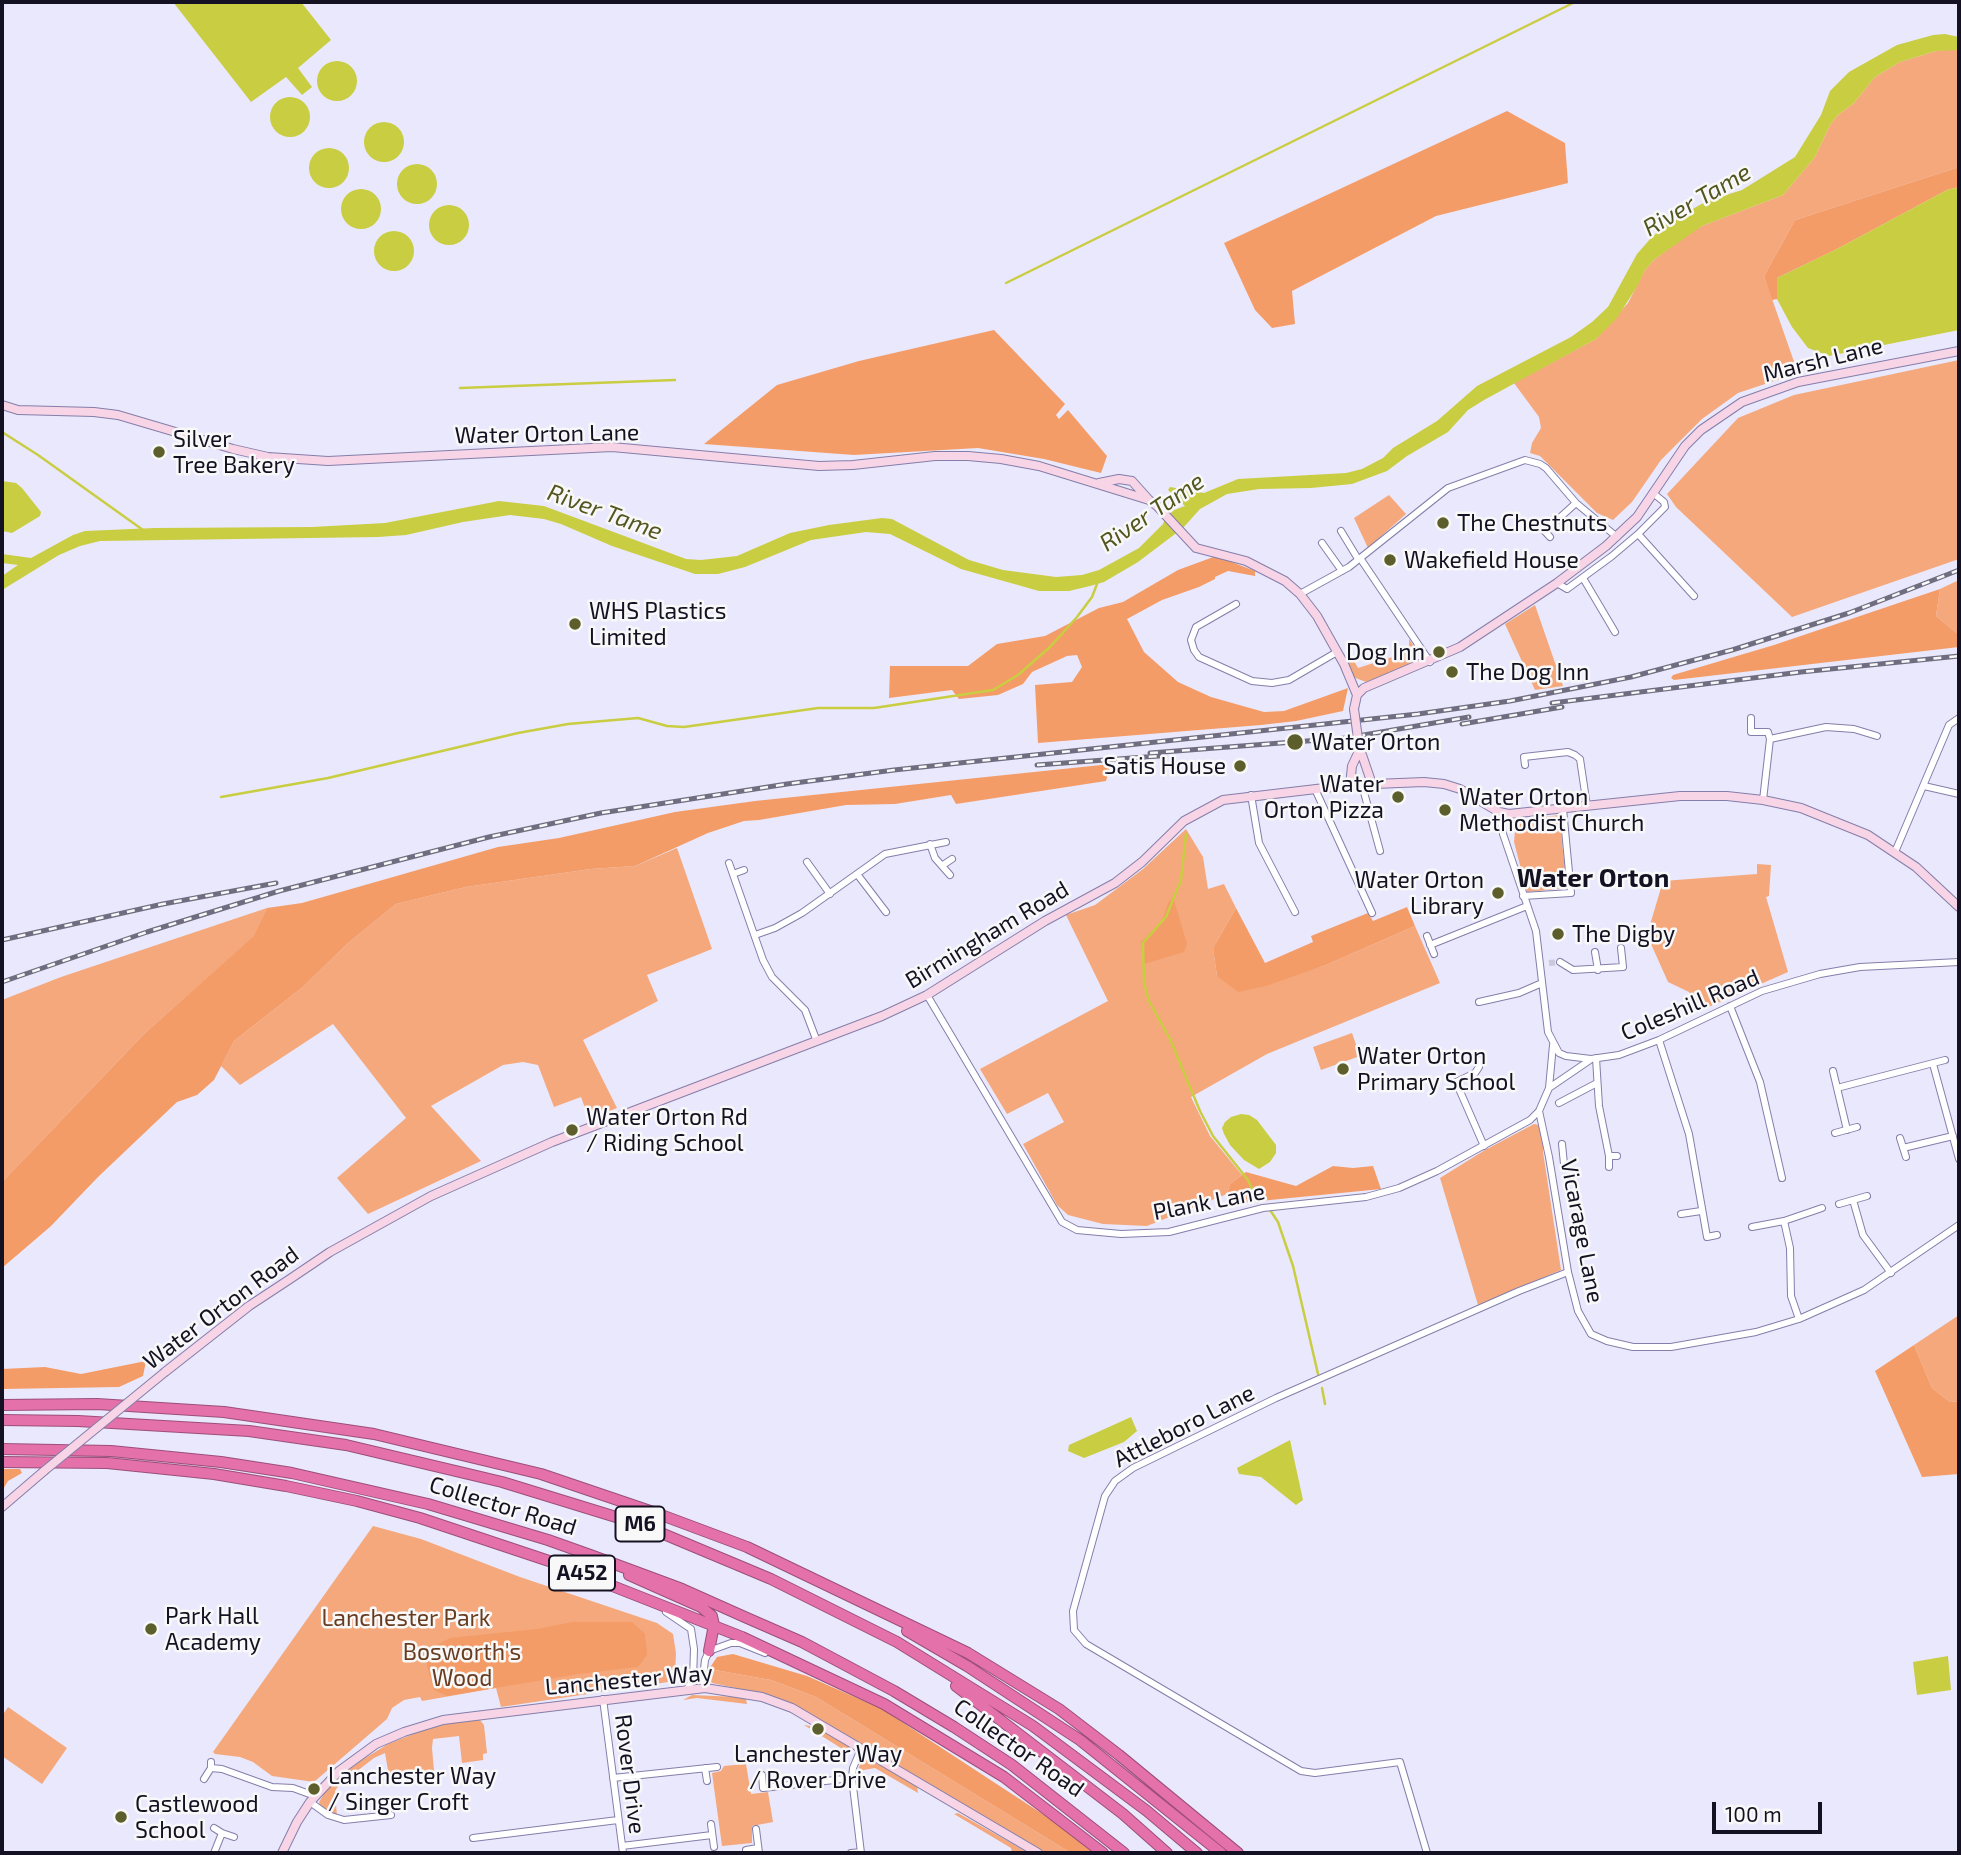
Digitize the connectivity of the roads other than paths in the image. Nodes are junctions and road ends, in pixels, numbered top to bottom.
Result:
1 (1959, 351) edge
2 (2, 405) edge
3 (1096, 483) junction
4 (1653, 493) junction
5 (1153, 503) junction
6 (1576, 503) junction
7 (1538, 524) dead end
8 (1341, 531) dead end
9 (1638, 534) junction
10 (1618, 537) junction
11 (1322, 543) dead end
12 (1359, 559) junction
13 (1342, 571) junction
14 (1583, 578) junction
15 (1557, 583) junction
16 (1300, 594) junction
17 (1694, 596) dead end
18 (1236, 604) dead end
19 (1615, 632) dead end
20 (1337, 652) junction
21 (1430, 662) junction
22 (1357, 695) junction
23 (1751, 718) dead end
24 (1959, 718) edge
25 (1877, 736) dead end
26 (1770, 739) junction
27 (1359, 748) junction
28 (1525, 765) dead end
29 (1372, 784) junction
30 (1350, 785) junction
31 (1362, 785) junction
32 (1924, 786) junction
33 (1315, 789) junction
34 (1959, 794) edge
35 (1251, 795) junction
36 (1763, 800) junction
37 (1587, 806) junction
38 (1563, 809) junction
39 (1499, 812) junction
40 (946, 842) dead end
41 (930, 844) junction
42 (1380, 851) dead end
43 (1895, 852) junction
44 (952, 859) dead end
45 (807, 862) dead end
46 (729, 863) dead end
47 (821, 865) dead end
48 (943, 865) junction
49 (744, 870) dead end
50 (813, 871) junction
51 (733, 874) junction
52 (857, 874) junction
53 (950, 876) dead end
54 (830, 894) junction
55 (1523, 896) junction
56 (880, 904) junction
57 (1527, 906) junction
58 (1959, 907) edge
59 (871, 910) dead end
60 (886, 912) dead end
61 (1295, 912) dead end
62 (1373, 913) dead end
63 (755, 936) junction
64 (1427, 936) dead end
65 (1430, 945) junction
66 (1621, 948) dead end
67 (1595, 952) dead end
68 (1434, 954) dead end
69 (1560, 962) tunnel mouth
70 (1959, 962) edge
71 (1549, 963) tunnel mouth
72 (1540, 964) junction
73 (1598, 970) junction
74 (1542, 983) junction
75 (927, 995) junction
76 (1479, 1002) dead end
77 (1730, 1006) junction
78 (816, 1040) junction
79 (1659, 1040) junction
80 (1553, 1045) junction
81 (1479, 1059) dead end
82 (1594, 1059) junction
83 (1945, 1060) dead end
84 (1933, 1064) junction
85 (1833, 1071) dead end
86 (1597, 1083) junction
87 (1549, 1088) junction
88 (1837, 1088) junction
89 (1559, 1103) dead end
90 (1539, 1111) junction
91 (1857, 1127) dead end
92 (1847, 1130) junction
93 (1835, 1133) dead end
94 (1953, 1136) junction
95 (1900, 1138) dead end
96 (1562, 1143) dead end
97 (1484, 1146) junction
98 (1903, 1148) junction
99 (1563, 1154) junction
100 (1609, 1156) junction
101 (1618, 1156) dead end
102 (1549, 1157) junction
103 (1906, 1157) dead end
104 (1959, 1159) edge
105 (1564, 1164) dead end
106 (1609, 1167) dead end
107 (1780, 1168) junction
108 (1771, 1170) dead end
109 (485, 1171) joint
110 (1782, 1178) dead end
111 (1867, 1196) dead end
112 (1853, 1200) junction
113 (1839, 1204) dead end
114 (1822, 1208) dead end
115 (1701, 1211) junction
116 (1681, 1214) dead end
117 (1784, 1221) junction
118 (1959, 1225) edge
119 (1752, 1227) dead end
120 (1717, 1235) dead end
121 (1568, 1272) junction
122 (1891, 1273) junction
123 (1799, 1319) junction
124 (2, 1405) edge
125 (2, 1420) edge
126 (2, 1449) edge
127 (2, 1462) edge
128 (2, 1507) edge
129 (420, 1518) junction
130 (593, 1556) junction
131 (837, 1591) junction
132 (715, 1625) junction
133 (897, 1642) junction
134 (709, 1651) junction
135 (845, 1684) junction
136 (705, 1688) junction
137 (687, 1689) junction
138 (603, 1699) junction
139 (862, 1749) junction
140 (242, 1766) dead end
141 (717, 1767) dead end
142 (705, 1768) junction
143 (239, 1775) junction
144 (762, 1775) dead end
145 (613, 1778) junction
146 (852, 1778) junction
147 (204, 1779) dead end
148 (707, 1781) dead end
149 (313, 1799) junction
150 (391, 1815) dead end
151 (618, 1820) junction
152 (711, 1824) dead end
153 (214, 1828) dead end
154 (756, 1829) dead end
155 (222, 1833) junction
156 (712, 1835) junction
157 (234, 1837) dead end
158 (473, 1838) dead end
159 (714, 1847) dead end
160 (622, 1850) edge
161 (746, 1850) dead end
162 (758, 1851) edge
163 (861, 1852) edge
164 (214, 1853) edge
165 (282, 1853) edge
166 (850, 1853) edge
167 (1038, 1853) edge
168 (1103, 1853) edge
169 (1124, 1853) edge
170 (1167, 1853) edge
171 (1197, 1853) edge
172 (1221, 1853) edge
173 (1238, 1853) edge
174 (1427, 1853) edge

1 - 4 main road, Marsh Lane
2 - 3 main road, Water Orton Lane
3 - 5 main road, Water Orton Lane
3 - 5 main road, Water Orton Lane
4 - 9 street, Marsh Lane
4 - 10 main road, Marsh Lane
5 - 16 main road
6 - 7 street
6 - 10 street
6 - 12 street
8 - 12 street
9 - 14 street, Marsh Lane
9 - 17 street
10 - 15 main road, Marsh Lane
11 - 13 street
12 - 13 street
12 - 21 street
13 - 16 street
14 - 15 street, Marsh Lane
14 - 19 street
15 - 21 main road, Marsh Lane
16 - 20 main road
18 - 20 street
20 - 22 main road
21 - 22 main road, Marsh Lane
22 - 27 main road, bridge
23 - 26 street
24 - 32 street
25 - 26 street
26 - 36 street
27 - 29 main road
27 - 30 main road
28 - 37 street
29 - 31 main road, Birmingham Road
29 - 39 main road, Birmingham Road
30 - 31 main road, Birmingham Road
30 - 33 main road, Birmingham Road
31 - 42 street
32 - 34 street
32 - 43 street
33 - 35 main road, Birmingham Road
33 - 62 street
35 - 61 street
35 - 75 main road, Birmingham Road
36 - 37 main road
36 - 43 main road
37 - 38 main road
38 - 39 main road
38 - 55 street
39 - 55 street
40 - 41 street
41 - 48 street
41 - 52 street
43 - 58 main road
44 - 48 street
45 - 50 street
46 - 51 street
47 - 50 street
48 - 53 street
49 - 51 street
50 - 54 street
51 - 63 street
52 - 54 street
52 - 56 street
54 - 63 street
55 - 57 street
56 - 59 street
56 - 60 street
57 - 65 street
57 - 72 street
63 - 78 street
64 - 65 street
65 - 68 street
66 - 73 street
67 - 73 street
69 - 73 street
70 - 77 street, Coleshill Road
71 - 72 street
72 - 74 street
74 - 76 street
74 - 80 street
75 - 78 main road, Birmingham Road
75 - 97 street, Plank Lane
77 - 79 street, Coleshill Road
77 - 107 street
78 - 109 main road, Birmingham Road
79 - 82 street, Coleshill Road
79 - 115 street
80 - 82 street, Coleshill Road
80 - 87 street
81 - 97 street
82 - 86 street
82 - 87 street
83 - 84 street
84 - 88 street
84 - 94 street
85 - 88 street
86 - 89 street
86 - 100 street
87 - 90 street
88 - 92 street
90 - 97 street, Plank Lane
90 - 102 street, Vicarage Lane
91 - 92 street
92 - 93 street
94 - 98 street
94 - 104 street
95 - 98 street
96 - 99 street
98 - 103 street
99 - 102 street
99 - 105 street
100 - 101 street
100 - 106 street
102 - 121 street, Vicarage Lane
107 - 108 street
107 - 110 street
109 - 128 main road, Water Orton Road, bridge
111 - 112 street
112 - 113 street
112 - 122 street
114 - 117 street
115 - 116 street
115 - 120 street
117 - 119 street
117 - 123 street
118 - 122 street, Vicarage Lane
121 - 123 street, Vicarage Lane
121 - 174 street, Attleboro Lane
122 - 123 street, Vicarage Lane
124 - 131 highway, M6
125 - 133 highway, M6
126 - 130 highway, Collector Road / A452
127 - 129 highway, Collector Road / A452
129 - 132 highway, Collector Road / A452
129 - 137 street
130 - 132 highway
130 - 169 highway, Collector Road / A452
131 - 172 highway, M6
131 - 173 highway
132 - 134 highway
132 - 135 highway, Collector Road / A452
133 - 170 highway
133 - 171 highway, M6
134 - 135 street
134 - 136 street
135 - 168 highway, Collector Road / A452
136 - 137 main road, Lanchester Way
136 - 139 main road, Lanchester Way
137 - 138 main road, Lanchester Way
138 - 145 street, Rover Drive
138 - 149 main road, Lanchester Way
139 - 146 street
139 - 167 main road, Lanchester Way
140 - 143 street
141 - 142 street
142 - 145 street
142 - 148 street
143 - 147 street
143 - 149 street
144 - 146 street
145 - 151 street, Rover Drive
146 - 163 street
149 - 150 street
149 - 165 main road, Lanchester Way
151 - 158 street
151 - 160 street, Rover Drive
152 - 156 street
153 - 155 street
154 - 162 street
155 - 157 street
155 - 164 street
156 - 159 street
156 - 160 street
161 - 162 street
163 - 166 street

